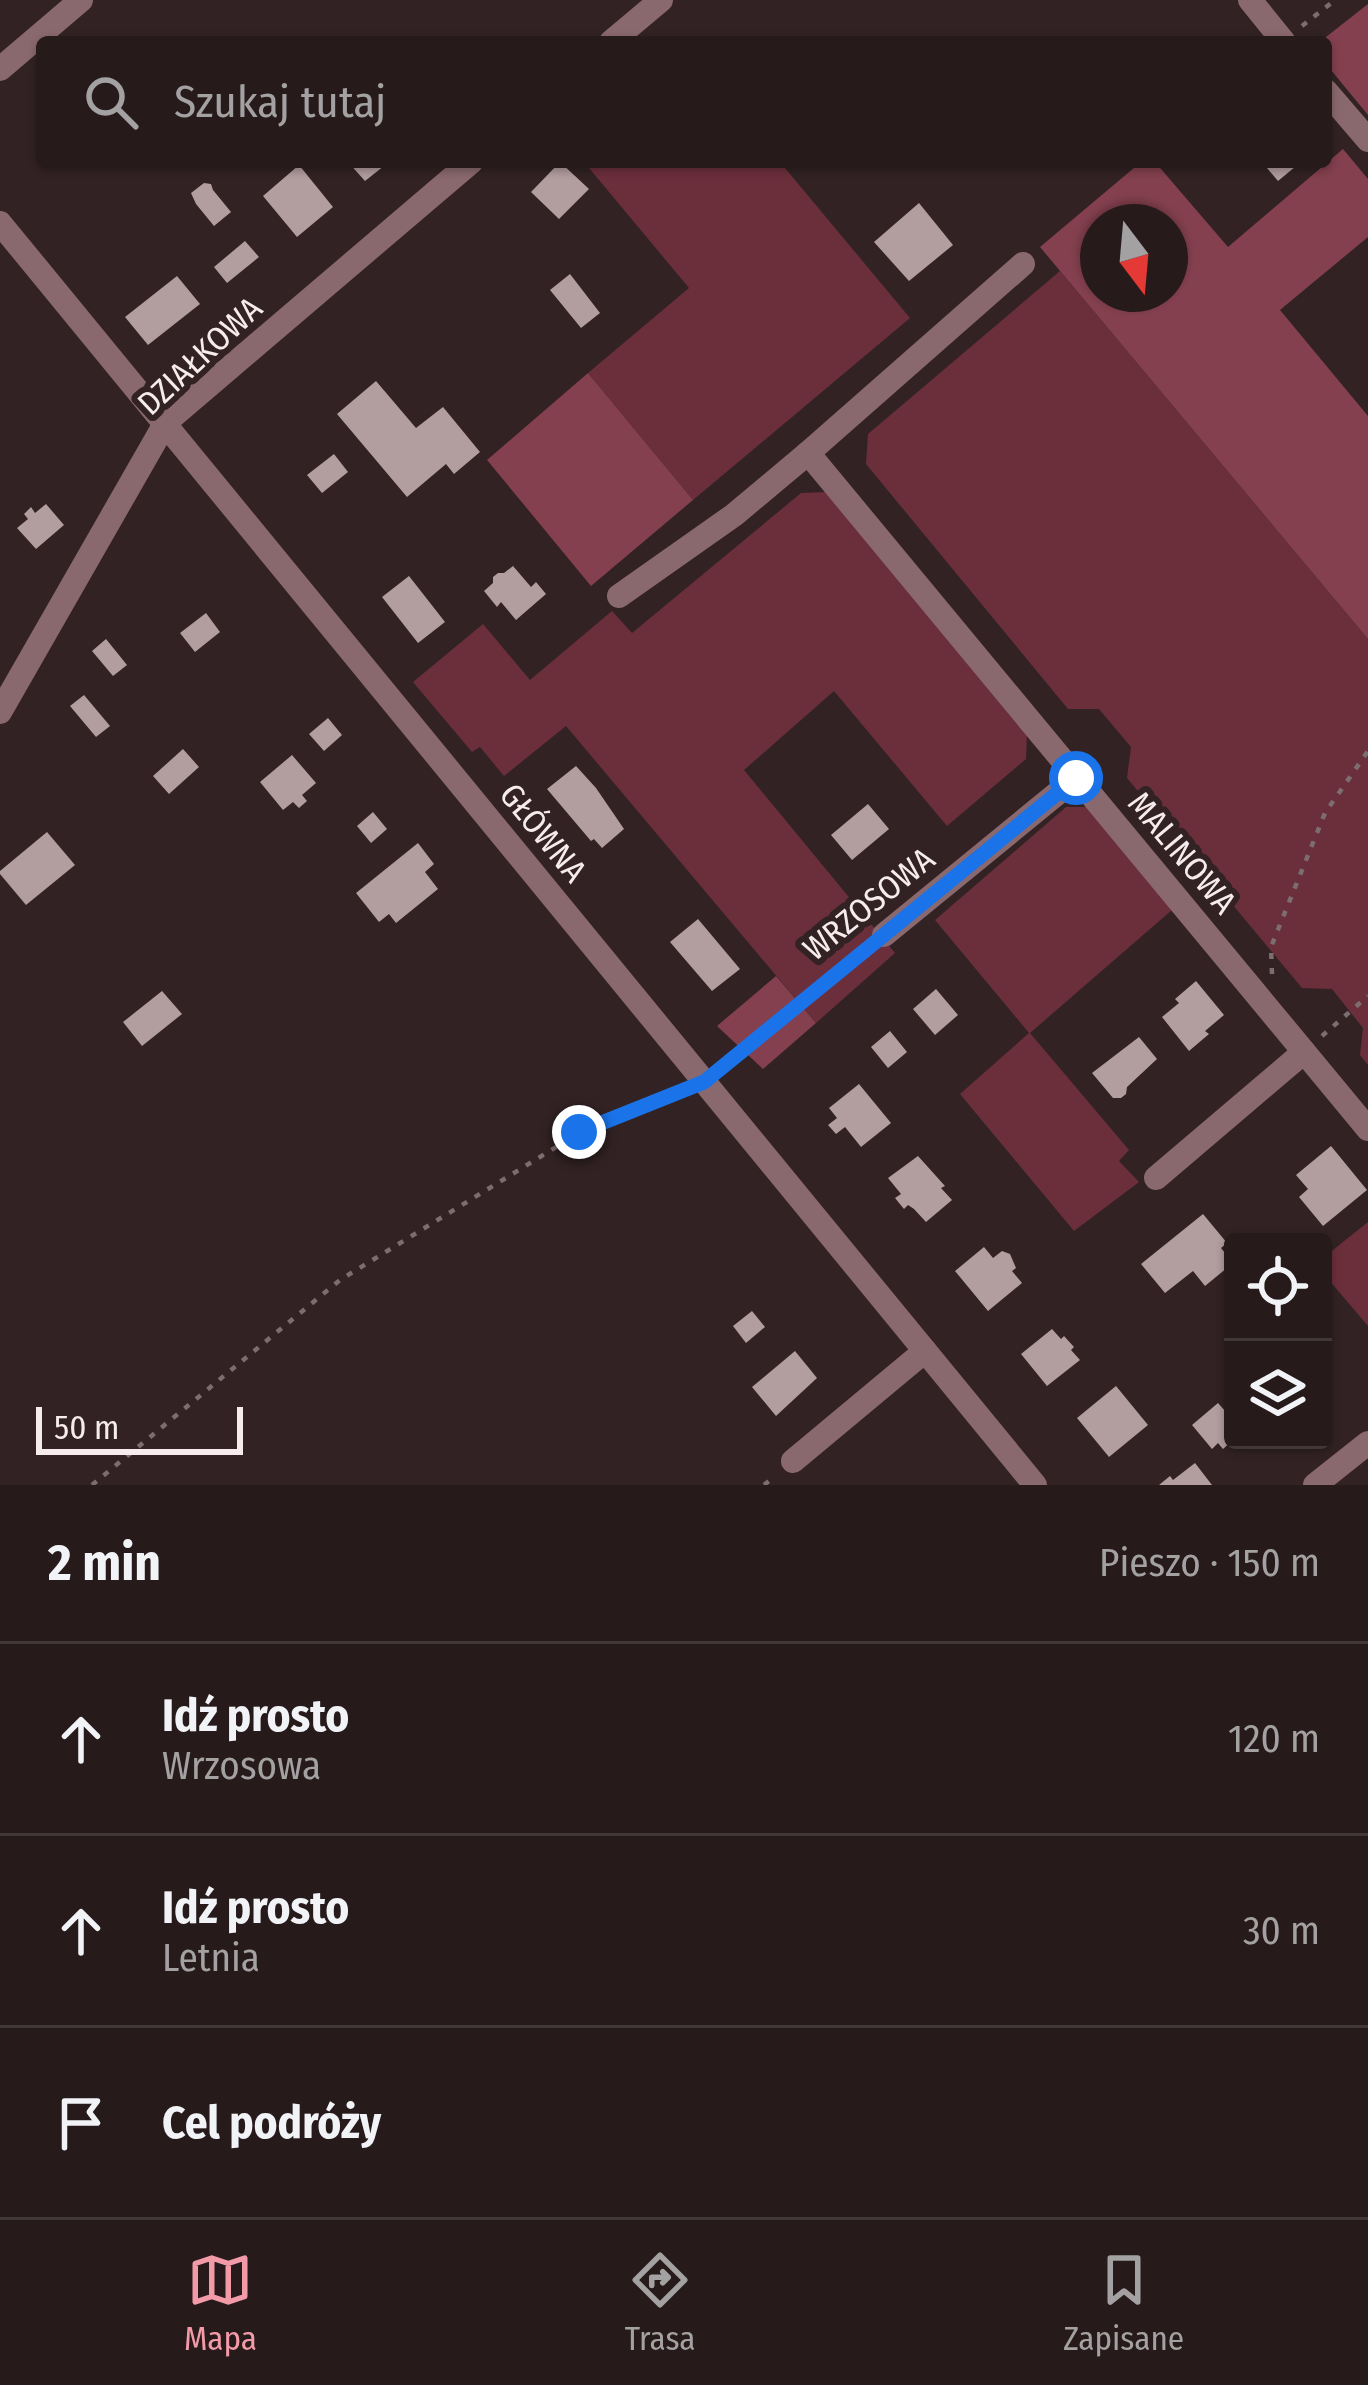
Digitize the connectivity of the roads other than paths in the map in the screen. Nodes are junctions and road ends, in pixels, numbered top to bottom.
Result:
1 (81, 0) edge
2 (661, 0) edge
3 (1250, 0) edge
4 (39, 36) edge
5 (618, 36) edge
6 (1279, 36) edge
7 (36, 38) edge
8 (0, 69) edge
9 (1332, 98) edge
10 (1368, 140) edge
11 (464, 168) edge
12 (0, 223) edge
13 (1023, 264) dead end
14 (166, 422) junction
15 (808, 454) junction
16 (619, 596) dead end
17 (0, 712) edge
18 (1076, 778) junction
19 (884, 935) road end
20 (1304, 1052) junction
21 (1368, 1129) edge
22 (1156, 1178) dead end
23 (925, 1351) junction
24 (1368, 1443) edge
25 (793, 1461) dead end
26 (1035, 1485) edge
27 (1316, 1485) edge

1 - 4 street
2 - 5 street
3 - 6 street
7 - 8 street
9 - 10 street
11 - 14 street, DZIAŁKOWA
12 - 14 street, GŁÓWNA
13 - 15 street
14 - 17 street, DZIAŁKOWA
14 - 23 street, GŁÓWNA
15 - 16 street
15 - 18 street, MALINOWA
18 - 19 street, WRZOSOWA
18 - 20 street, MALINOWA
20 - 21 street, MALINOWA
20 - 22 street
23 - 25 street
23 - 26 street, GŁÓWNA
24 - 27 street

